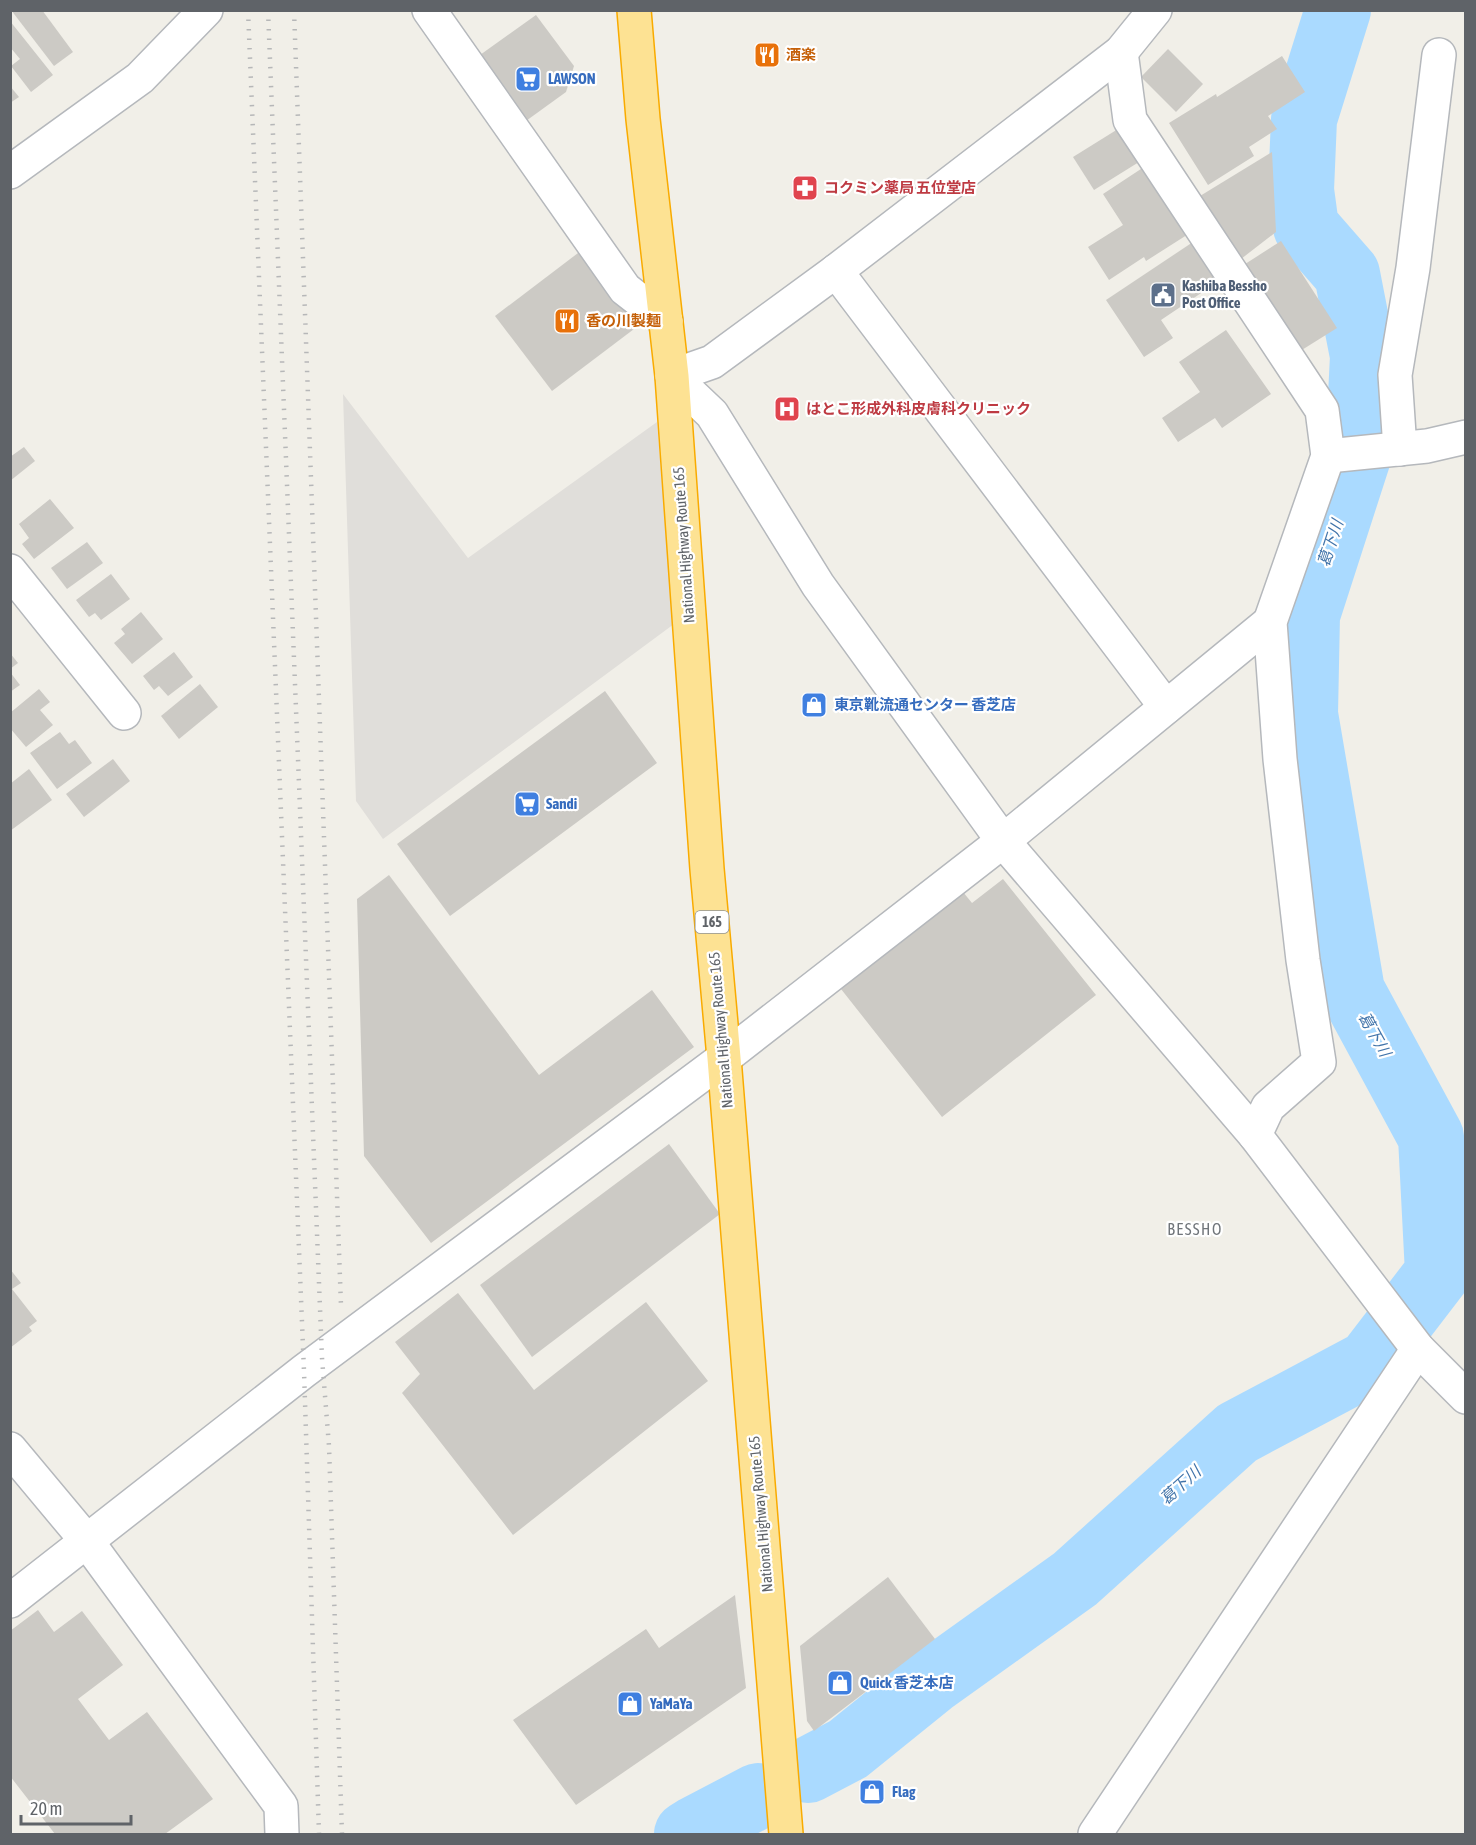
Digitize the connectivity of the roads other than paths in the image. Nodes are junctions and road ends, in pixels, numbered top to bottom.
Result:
1 (206, 10) edge
2 (429, 10) edge
3 (634, 10) edge
4 (1155, 10) edge
5 (1121, 52) junction
6 (1439, 55) dead end
7 (10, 172) edge
8 (836, 271) junction
9 (666, 321) junction
10 (672, 376) junction
11 (1466, 437) edge
12 (1400, 449) junction
13 (1328, 456) junction
14 (10, 571) edge
15 (1270, 622) junction
16 (1166, 707) junction
17 (124, 713) dead end
18 (1003, 841) junction
19 (724, 1058) junction
20 (1255, 1135) junction
21 (1418, 1348) junction
22 (1466, 1397) edge
23 (10, 1449) edge
24 (86, 1540) junction
25 (10, 1600) edge
26 (282, 1834) edge
27 (786, 1834) edge
28 (1095, 1834) edge

1 - 7 street
2 - 9 street
3 - 9 highway, National Highway Route 165 / 165
4 - 5 street
5 - 8 street
5 - 13 street
6 - 12 street
8 - 10 street
8 - 16 street
9 - 10 highway, National Highway Route 165 / 165
10 - 18 street
10 - 19 highway, National Highway Route 165 / 165
11 - 12 street
12 - 13 street
13 - 15 street
14 - 17 street
15 - 16 street
15 - 20 street
16 - 18 street
18 - 19 street
18 - 20 street
19 - 24 street
19 - 27 highway, National Highway Route 165 / 165
20 - 21 street
21 - 22 street
21 - 28 street
23 - 24 street
24 - 25 street
24 - 26 street

